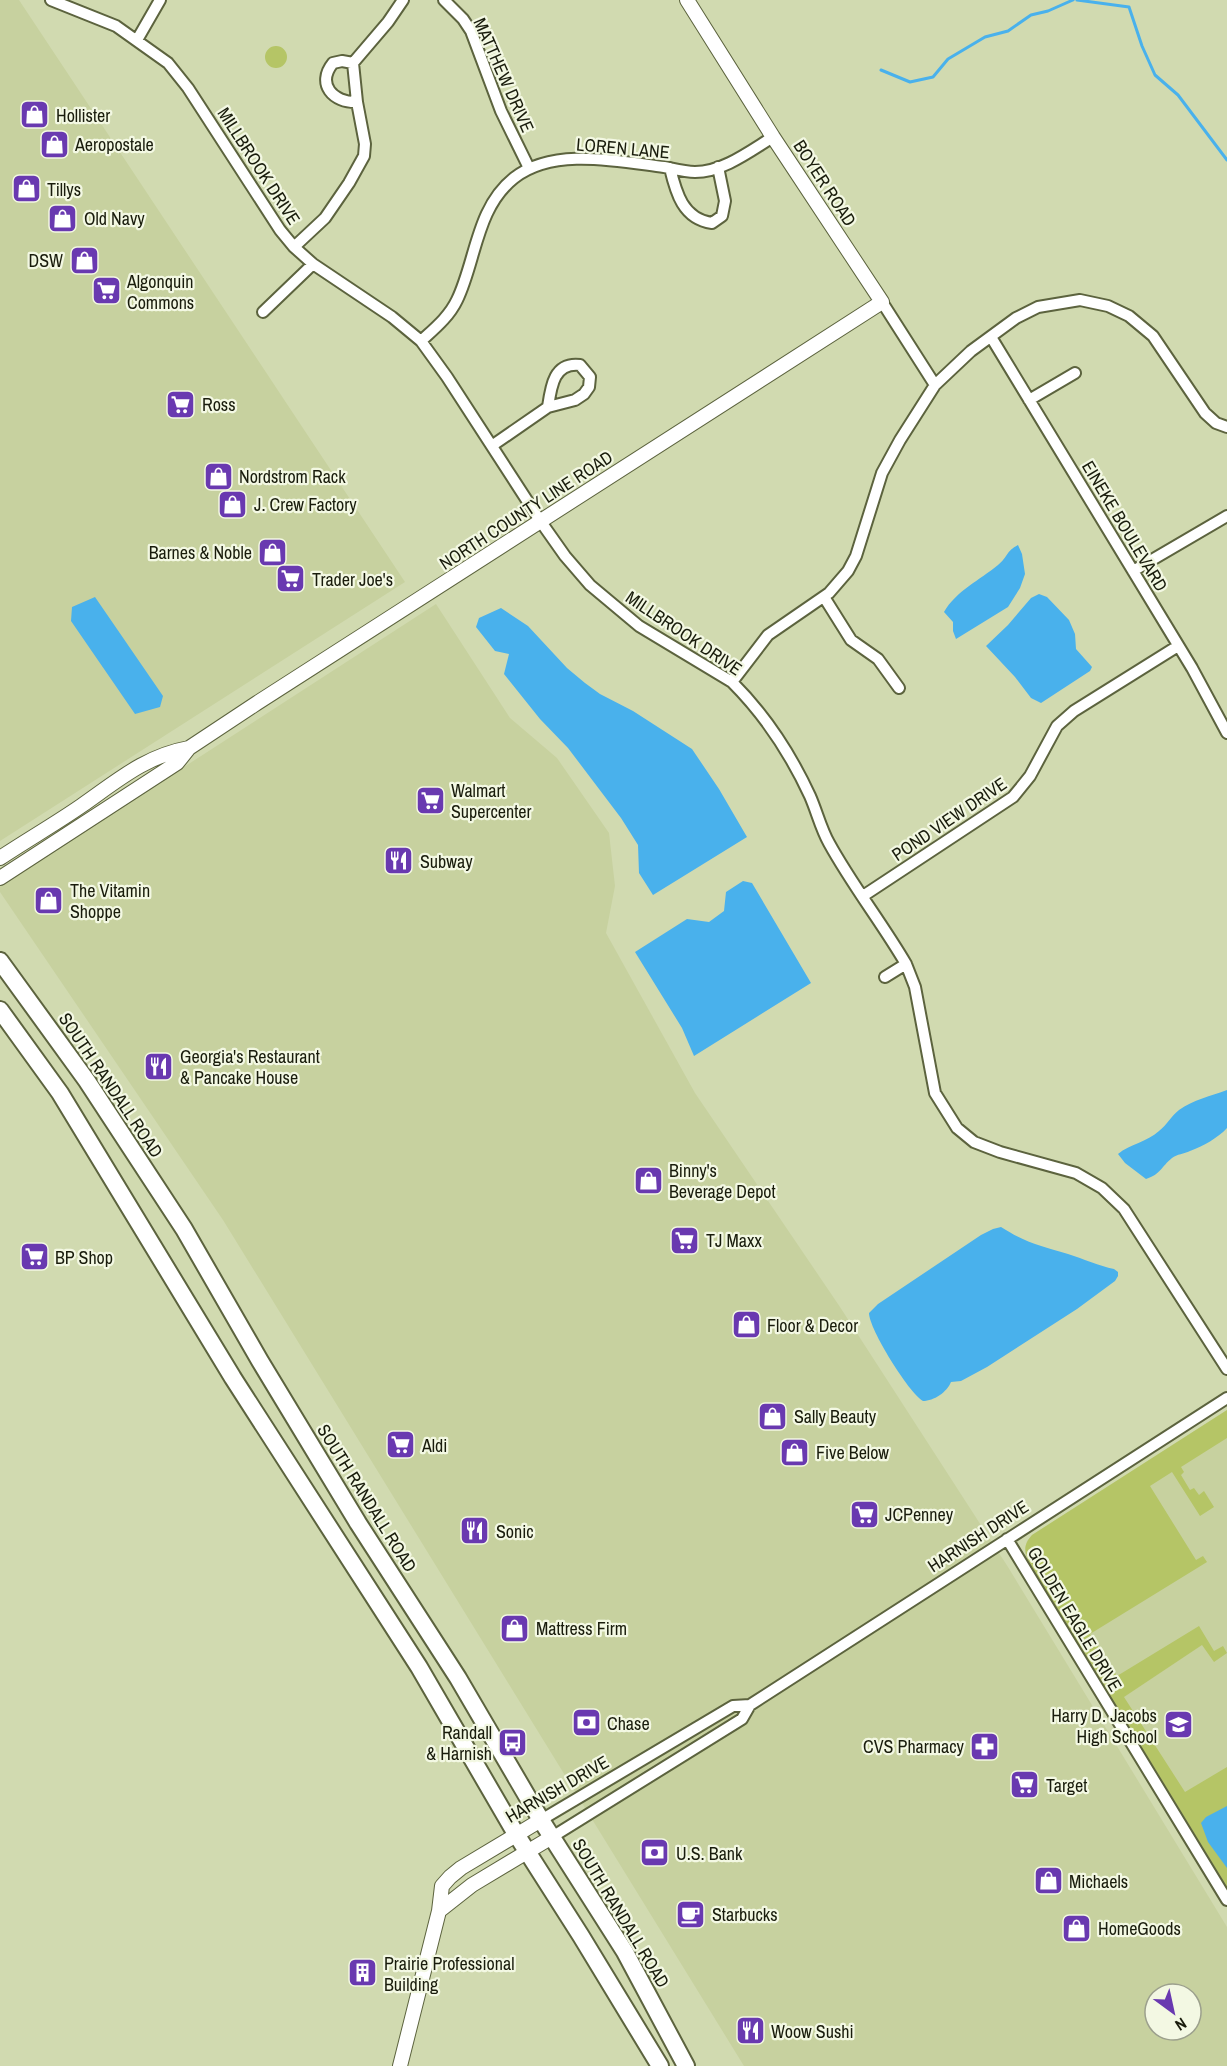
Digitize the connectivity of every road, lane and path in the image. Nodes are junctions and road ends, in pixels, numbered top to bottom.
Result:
1 (51, 0) edge
2 (160, 0) edge
3 (403, 0) edge
4 (444, 0) edge
5 (687, 0) edge
6 (137, 40) junction
7 (353, 63) junction
8 (357, 102) junction
9 (773, 136) junction
10 (718, 167) junction
11 (529, 168) junction
12 (670, 168) junction
13 (294, 247) junction
14 (313, 264) junction
15 (882, 302) junction
16 (263, 312) dead end
17 (991, 337) junction
18 (421, 342) junction
19 (1075, 373) dead end
20 (935, 385) junction
21 (1029, 400) junction
22 (548, 407) junction
23 (1227, 427) edge
24 (493, 445) junction
25 (1227, 516) edge
26 (541, 522) junction
27 (1134, 571) junction
28 (824, 597) junction
29 (1178, 646) junction
30 (732, 682) junction
31 (899, 688) dead end
32 (1227, 733) edge
33 (189, 748) junction
34 (0, 858) edge
35 (0, 878) edge
36 (863, 896) junction
37 (0, 961) edge
38 (906, 964) junction
39 (885, 977) dead end
40 (0, 1010) edge
41 (1227, 1369) edge
42 (1227, 1398) edge
43 (1007, 1539) junction
44 (750, 1705) junction
45 (541, 1820) junction
46 (516, 1834) junction
47 (552, 1838) junction
48 (528, 1852) junction
49 (1227, 1900) edge
50 (439, 1911) junction
51 (400, 2066) edge
52 (660, 2066) edge
53 (686, 2066) edge

1 - 6 street, MILLBROOK DRIVE
2 - 6 street
3 - 7 street
4 - 11 street, MATTHEW DRIVE
5 - 9 street, BOYER ROAD
6 - 13 street, MILLBROOK DRIVE
7 - 8 street
7 - 8 street
8 - 13 street
9 - 10 street, LOREN LANE
9 - 15 street, BOYER ROAD
10 - 12 street, LOREN LANE
10 - 12 street
11 - 12 street, LOREN LANE
11 - 18 street, LOREN LANE
13 - 14 street, MILLBROOK DRIVE
14 - 16 street
14 - 18 street, MILLBROOK DRIVE
15 - 20 street, BOYER ROAD
15 - 26 street, NORTH COUNTY LINE ROAD
17 - 20 street
17 - 21 street, EINEKE BOULEVARD
17 - 23 street
18 - 24 street, MILLBROOK DRIVE
19 - 21 street
20 - 28 street
21 - 27 street, EINEKE BOULEVARD
22 - 22 street
22 - 24 street
24 - 26 street, MILLBROOK DRIVE
25 - 27 street
26 - 30 street, MILLBROOK DRIVE
26 - 33 street, NORTH COUNTY LINE ROAD
27 - 29 street, EINEKE BOULEVARD
28 - 30 street
28 - 31 street
29 - 32 street, EINEKE BOULEVARD
29 - 36 street, POND VIEW DRIVE
30 - 36 street, MILLBROOK DRIVE
33 - 34 street, NORTH COUNTY LINE ROAD
33 - 35 street, NORTH COUNTY LINE ROAD
36 - 38 street, MILLBROOK DRIVE
37 - 45 main road, SOUTH RANDALL ROAD
38 - 39 street
38 - 41 street, MILLBROOK DRIVE
40 - 46 main road
42 - 43 street, HARNISH DRIVE
43 - 44 street, HARNISH DRIVE
43 - 49 street, GOLDEN EAGLE DRIVE
44 - 45 street, HARNISH DRIVE
44 - 47 street, HARNISH DRIVE
45 - 46 street, HARNISH DRIVE
45 - 47 main road, SOUTH RANDALL ROAD
46 - 48 main road
46 - 50 street, HARNISH DRIVE
47 - 48 street, HARNISH DRIVE
47 - 53 main road, SOUTH RANDALL ROAD
48 - 50 street, HARNISH DRIVE
48 - 52 main road
50 - 51 street, HARNISH DRIVE

